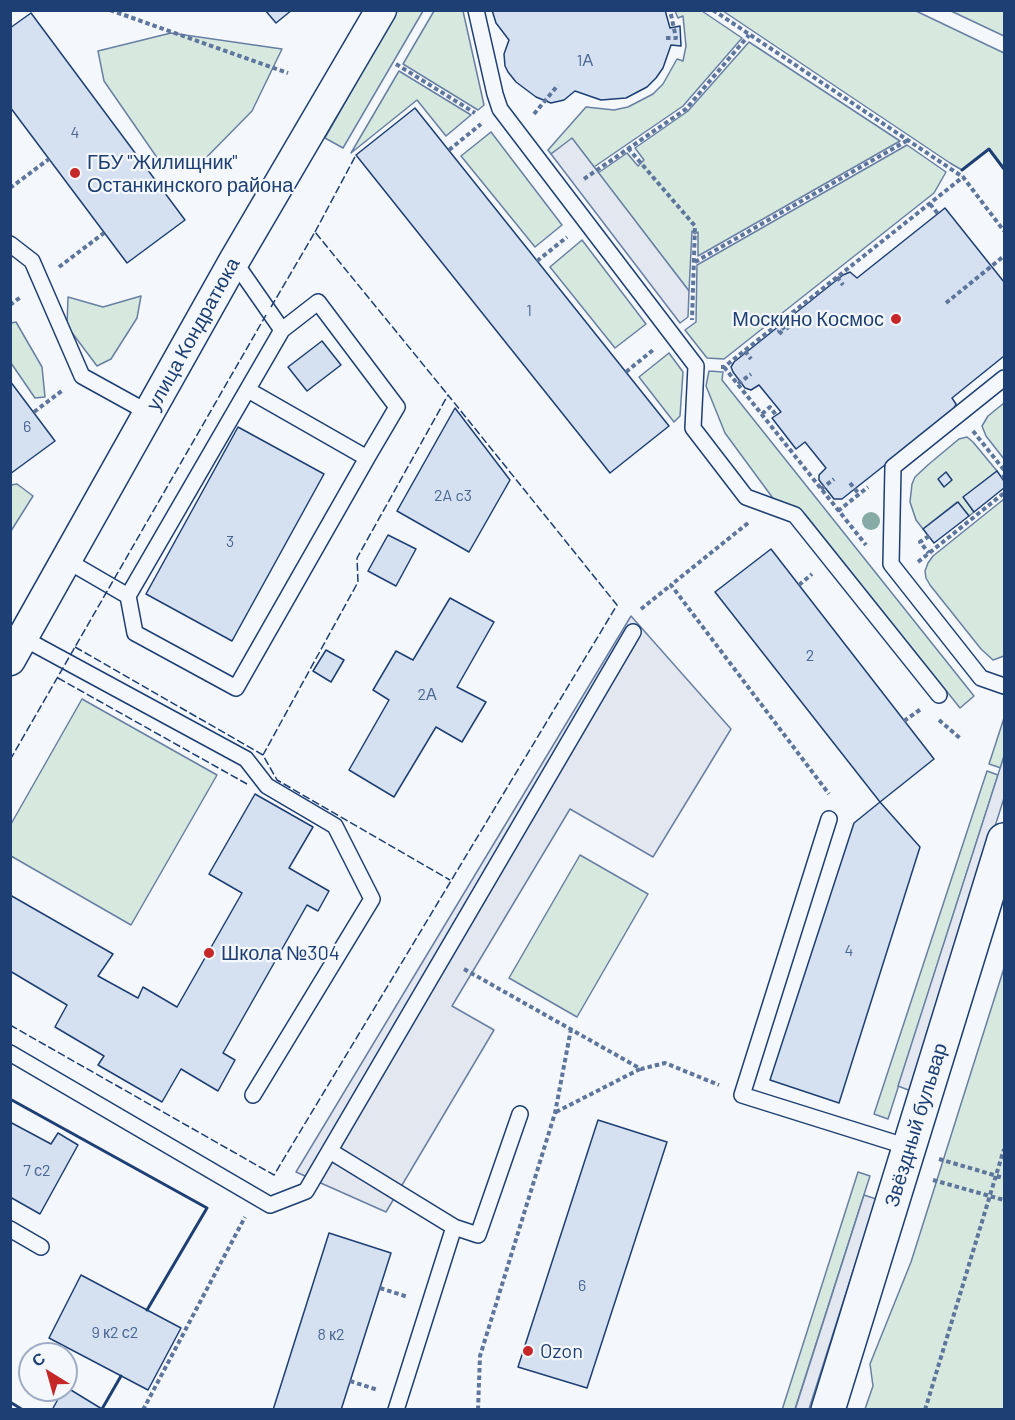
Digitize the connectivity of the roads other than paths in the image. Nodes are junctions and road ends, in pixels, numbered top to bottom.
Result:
1 (381, 10) edge
2 (476, 10) edge
3 (10, 244) edge
4 (234, 261) junction
5 (282, 330) junction
6 (1005, 378) edge
7 (248, 390) junction
8 (148, 413) junction
9 (367, 458) junction
10 (66, 560) junction
11 (128, 596) junction
12 (633, 632) dead end
13 (17, 649) edge
14 (1005, 686) edge
15 (939, 695) dead end
16 (829, 819) road end
17 (1005, 840) edge
18 (10, 1053) edge
19 (253, 1095) dead end
20 (519, 1114) dead end
21 (330, 1151) junction
22 (920, 1152) junction
23 (454, 1227) junction
24 (10, 1229) edge
25 (41, 1247) dead end
26 (396, 1410) edge
27 (828, 1410) edge

1 - 4 street, улица Кондратюка
2 - 15 lane
3 - 8 lane
4 - 5 lane
4 - 8 street, улица Кондратюка
5 - 7 lane
5 - 9 lane
6 - 14 lane
7 - 9 lane
7 - 11 lane
8 - 10 street, улица Кондратюка
9 - 11 lane
10 - 11 lane
10 - 13 street, улица Кондратюка
12 - 21 lane
13 - 19 lane
16 - 22 lane
17 - 22 street, Звёздный бульвар
18 - 21 lane
20 - 23 lane
21 - 23 lane
22 - 27 street, Звёздный бульвар
23 - 26 lane
24 - 25 lane

